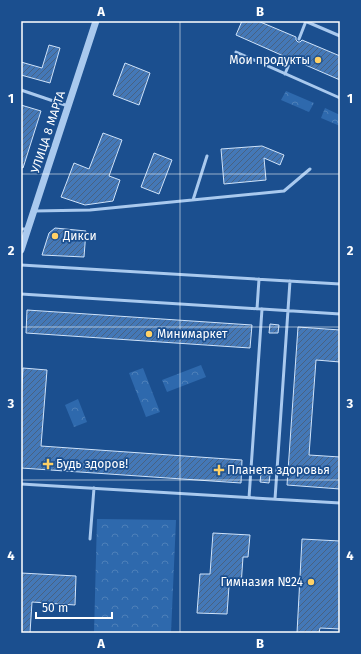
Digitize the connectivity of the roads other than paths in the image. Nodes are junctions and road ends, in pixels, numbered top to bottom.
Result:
1 (96, 21) edge
2 (305, 21) edge
3 (340, 36) edge
4 (299, 39) dead end
5 (236, 52) dead end
6 (291, 59) dead end
7 (285, 74) junction
8 (21, 90) edge
9 (340, 98) edge
10 (68, 106) junction
11 (208, 156) dead end
12 (310, 169) dead end
13 (193, 200) junction
14 (34, 211) junction
15 (24, 229) edge
16 (21, 250) edge
17 (21, 265) edge
18 (259, 279) junction
19 (290, 281) junction
20 (340, 284) edge
21 (21, 294) edge
22 (257, 309) junction
23 (262, 309) junction
24 (288, 311) junction
25 (340, 314) edge
26 (21, 484) edge
27 (94, 488) junction
28 (249, 498) junction
29 (275, 499) junction
30 (340, 503) edge
31 (90, 539) dead end

1 - 10 street, УЛИЦА 8 МАРТА
2 - 3 lane
2 - 4 lane
5 - 7 lane
6 - 7 lane
7 - 9 lane
8 - 10 lane
10 - 14 street, УЛИЦА 8 МАРТА
11 - 13 lane
12 - 13 lane
13 - 14 lane
14 - 15 street, УЛИЦА 8 МАРТА
15 - 16 street, УЛИЦА 8 МАРТА
17 - 18 lane
18 - 19 lane
18 - 22 lane
19 - 20 lane
19 - 24 lane
21 - 22 lane
22 - 23 lane
23 - 24 lane
23 - 28 lane
24 - 25 lane
24 - 29 lane
26 - 27 lane
27 - 28 lane
27 - 31 lane
28 - 29 lane
29 - 30 lane

